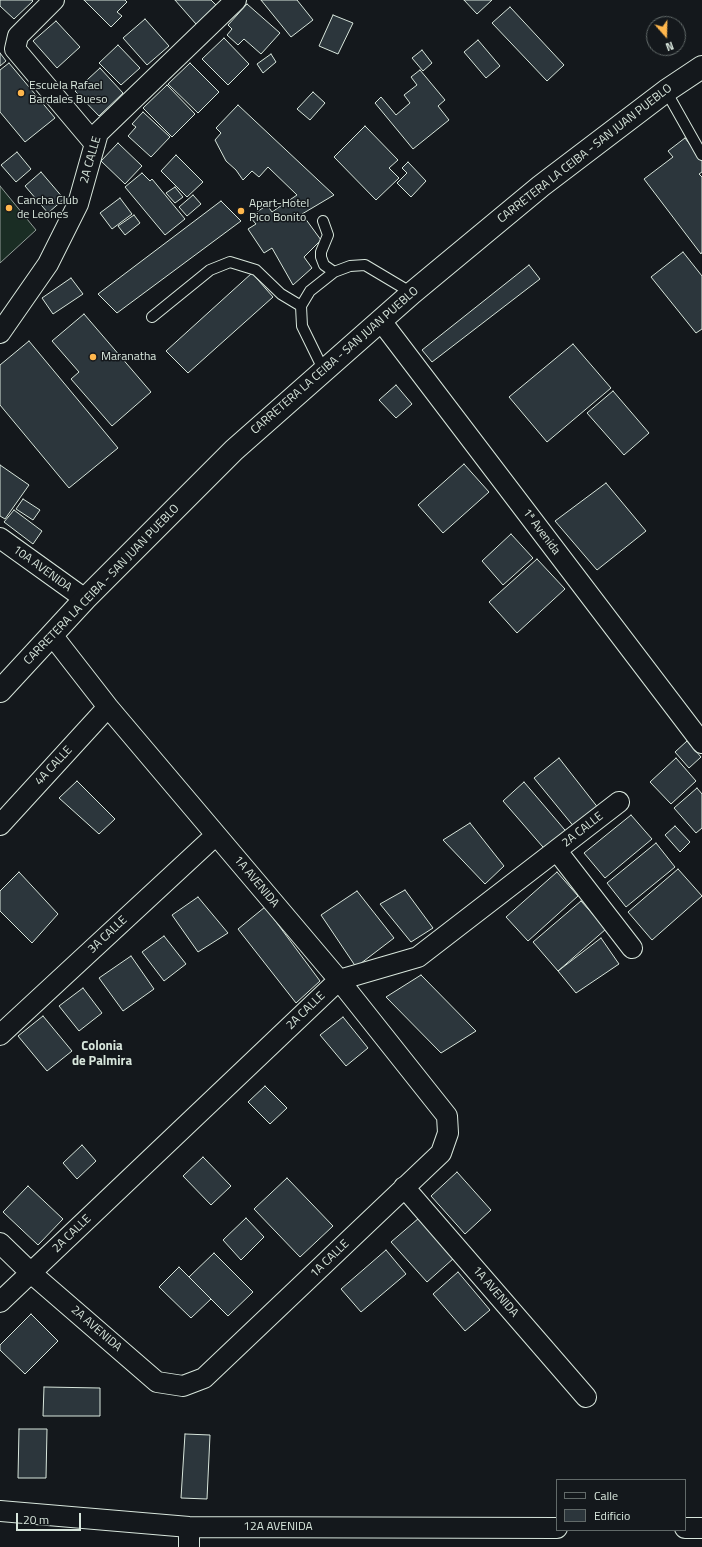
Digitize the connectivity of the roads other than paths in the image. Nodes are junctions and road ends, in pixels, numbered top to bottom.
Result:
1 (54, 0) edge
2 (236, 0) edge
3 (702, 67) edge
4 (666, 91) junction
5 (96, 144) junction
6 (702, 155) edge
7 (323, 221) dead end
8 (334, 272) junction
9 (412, 293) junction
10 (302, 306) junction
11 (152, 317) dead end
12 (381, 321) junction
13 (0, 333) edge
14 (324, 372) junction
15 (0, 538) edge
16 (85, 600) junction
17 (52, 635) junction
18 (0, 691) edge
19 (108, 707) junction
20 (702, 743) edge
21 (619, 802) dead end
22 (0, 825) edge
23 (216, 835) junction
24 (557, 851) junction
25 (632, 948) dead end
26 (339, 980) junction
27 (0, 1035) edge
28 (448, 1134) joint
29 (404, 1188) junction
30 (0, 1243) edge
31 (31, 1273) junction
32 (0, 1302) edge
33 (204, 1378) joint
34 (586, 1398) dead end
35 (0, 1511) edge
36 (189, 1527) junction
37 (556, 1528) edge
38 (686, 1528) edge
39 (702, 1528) edge
40 (189, 1547) edge

1 - 5 street
2 - 5 street, 2A CALLE
3 - 4 main road, CARRETERA LA CEIBA - SAN JUAN PUEBLO
4 - 6 lane
4 - 9 main road, CARRETERA LA CEIBA - SAN JUAN PUEBLO
5 - 13 street, 2A CALLE
7 - 8 lane
8 - 9 lane
8 - 10 lane
9 - 12 main road, CARRETERA LA CEIBA - SAN JUAN PUEBLO
10 - 11 lane
10 - 14 lane
12 - 14 main road, CARRETERA LA CEIBA - SAN JUAN PUEBLO
12 - 20 street, 1ª Avenida
14 - 16 main road, CARRETERA LA CEIBA - SAN JUAN PUEBLO
15 - 16 street, 10A AVENIDA
16 - 17 main road, CARRETERA LA CEIBA - SAN JUAN PUEBLO
17 - 18 main road, CARRETERA LA CEIBA - SAN JUAN PUEBLO
17 - 19 street, 1A AVENIDA
19 - 22 street, 4A CALLE
19 - 23 street, 1A AVENIDA
21 - 24 street, 2A CALLE
23 - 26 street, 1A AVENIDA
23 - 27 street, 3A CALLE
24 - 25 street
24 - 26 street, 2A CALLE
26 - 28 street, 1A AVENIDA
26 - 31 street, 2A CALLE
28 - 29 street, 1A CALLE
29 - 33 street, 1A CALLE
29 - 34 street, 1A AVENIDA
30 - 31 street, 2A AVENIDA
31 - 32 street, 2A CALLE
31 - 33 street, 2A AVENIDA
35 - 36 street, 12A AVENIDA
36 - 37 street, 12A AVENIDA
36 - 40 street
38 - 39 street

